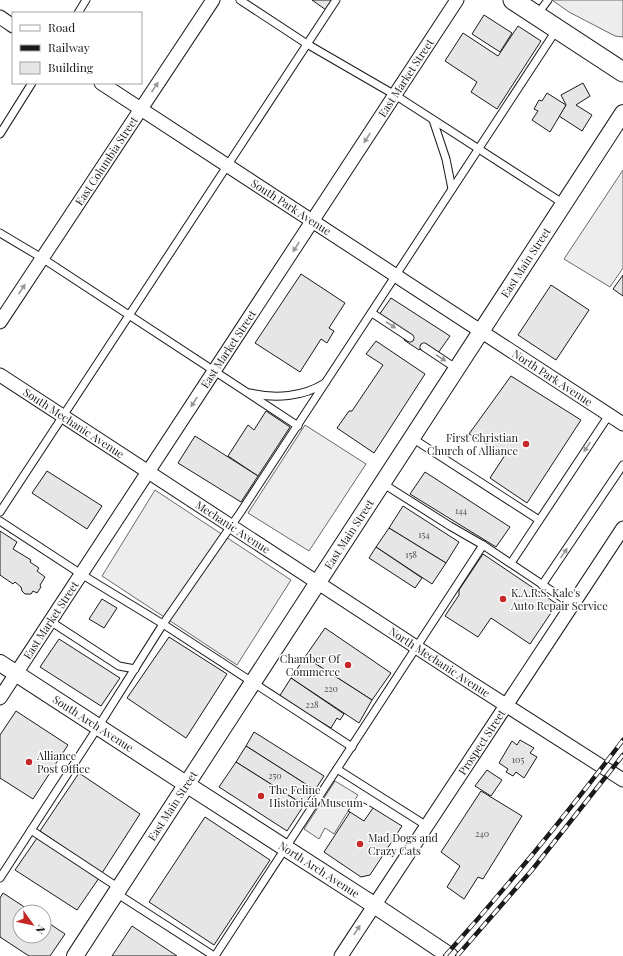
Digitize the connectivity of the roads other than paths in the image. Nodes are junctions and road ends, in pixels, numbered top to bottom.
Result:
1 (86, 0) edge
2 (213, 0) edge
3 (240, 0) edge
4 (336, 0) edge
5 (457, 0) edge
6 (513, 0) edge
7 (548, 0) edge
8 (79, 12) edge
9 (537, 15) junction
10 (0, 17) edge
11 (12, 25) edge
12 (557, 29) junction
13 (307, 44) junction
14 (623, 72) edge
15 (31, 84) edge
16 (103, 84) edge
17 (395, 95) junction
18 (141, 109) junction
19 (623, 113) edge
20 (433, 120) junction
21 (0, 134) edge
22 (478, 150) junction
23 (227, 165) junction
24 (452, 188) junction
25 (564, 204) junction
26 (312, 221) junction
27 (0, 233) edge
28 (42, 258) junction
29 (396, 276) junction
30 (372, 313) junction
31 (129, 315) junction
32 (0, 322) edge
33 (481, 331) junction
34 (410, 338) dead end
35 (424, 348) dead end
36 (457, 369) junction
37 (214, 372) junction
38 (0, 375) edge
39 (327, 382) junction
40 (246, 392) junction
41 (609, 415) junction
42 (63, 416) junction
43 (623, 424) edge
44 (298, 426) junction
45 (412, 438) junction
46 (623, 465) edge
47 (148, 472) junction
48 (382, 483) junction
49 (0, 512) edge
50 (539, 520) junction
51 (0, 521) edge
52 (231, 527) junction
53 (623, 528) edge
54 (483, 545) junction
55 (511, 563) junction
56 (81, 574) junction
57 (317, 583) junction
58 (542, 585) junction
59 (573, 605) junction
60 (50, 621) junction
61 (163, 624) junction
62 (416, 647) junction
63 (0, 663) edge
64 (135, 669) junction
65 (16, 674) junction
66 (252, 683) junction
67 (0, 698) edge
68 (507, 706) junction
69 (98, 727) junction
70 (352, 747) junction
71 (337, 769) junction
72 (623, 780) edge
73 (186, 784) junction
74 (427, 826) junction
75 (31, 830) junction
76 (286, 848) junction
77 (0, 878) edge
78 (117, 890) junction
79 (374, 905) junction
80 (75, 956) edge
81 (214, 956) edge
82 (340, 956) edge
83 (450, 956) edge

1 - 8 lane
18 -> 2 street, East Columbia Street
3 - 13 lane
4 - 13 lane
5 - 17 street, East Market Street
6 - 9 main road
7 - 9 lane
9 - 12 main road
10 - 11 street
12 - 14 main road
12 - 22 lane
13 - 17 lane
13 - 23 lane
15 - 21 lane
16 - 18 street, South Park Avenue
17 - 20 lane
17 -> 26 street, East Market Street
18 - 23 street, South Park Avenue
18 - 28 street, East Columbia Street
19 - 25 street, East Main Street
20 - 22 lane
20 - 24 lane
22 - 24 lane
22 - 25 lane
23 - 26 street, South Park Avenue
23 - 31 lane
24 - 29 lane
25 - 33 street, East Main Street
26 - 29 street, South Park Avenue
26 -> 37 street, East Market Street
27 - 28 lane
28 - 31 lane
32 -> 28 street, East Columbia Street
29 - 30 lane
29 - 33 street, South Park Avenue
30 -> 34 lane
30 - 39 lane
31 - 37 lane
31 - 42 lane
33 - 36 street, East Main Street
33 - 41 street, North Park Avenue
35 -> 36 lane
36 - 45 street, East Main Street
37 - 40 lane
37 -> 47 street, East Market Street
38 - 42 street, South Mechanic Avenue
39 - 40 lane
39 - 44 lane
40 - 44 lane
41 - 43 street, North Park Avenue
41 -> 50 lane
42 - 47 street, South Mechanic Avenue
42 - 49 lane
44 - 52 lane
45 - 48 street, East Main Street
45 - 50 lane
58 -> 46 lane
47 - 52 street, Mechanic Avenue
47 - 56 street, East Market Street
48 - 54 lane
48 - 57 street, East Main Street
50 - 55 lane
51 - 56 lane
52 - 57 street, Mechanic Avenue
52 - 61 lane
53 - 59 street, Prospect Street
54 - 55 lane
54 - 62 lane
55 - 58 lane
56 - 60 street, East Market Street
56 - 61 lane
57 - 62 street, North Mechanic Avenue
57 - 66 street, East Main Street
58 - 59 lane
59 - 68 street, Prospect Street
60 - 64 lane
60 - 65 street, East Market Street
61 - 64 lane
61 - 66 lane
62 - 68 street, North Mechanic Avenue
62 - 70 lane
63 - 65 street, South Arch Avenue
64 - 69 lane
65 - 67 street, East Market Street
65 - 69 street, South Arch Avenue
66 - 70 lane
66 - 73 street, East Main Street
68 - 72 street, North Mechanic Avenue
68 - 74 street, Prospect Street
69 - 73 street, South Arch Avenue
69 - 75 lane
70 - 71 lane
71 - 74 lane
71 - 76 lane
73 - 76 street, North Arch Avenue
73 - 78 street, East Main Street
74 - 79 street, Prospect Street
75 - 77 lane
75 - 78 lane
76 - 79 street, North Arch Avenue
76 - 81 lane
78 - 80 street, East Main Street
78 - 81 lane
82 -> 79 street, Prospect Street
79 - 83 street, North Arch Avenue

